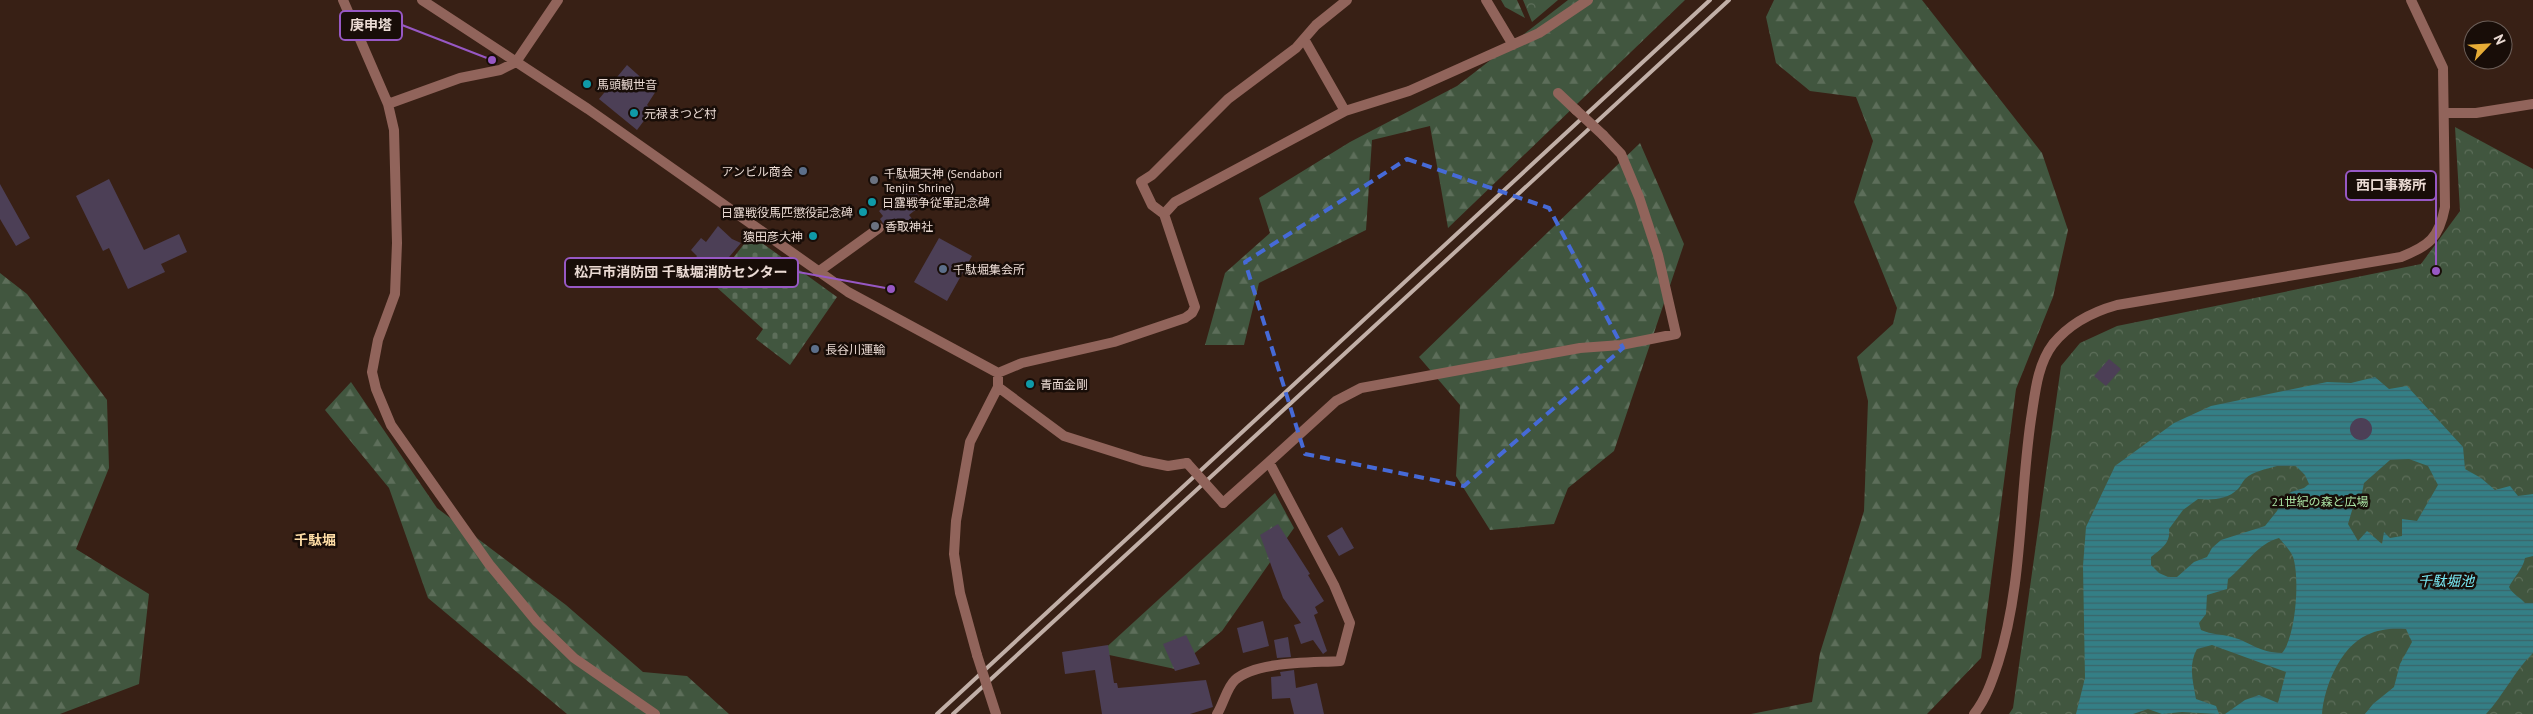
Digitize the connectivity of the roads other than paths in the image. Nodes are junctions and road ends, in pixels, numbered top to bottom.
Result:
1 (343, 0) edge
2 (422, 0) edge
3 (558, 0) edge
4 (1347, 0) edge
5 (1486, 0) edge
6 (1588, 0) edge
7 (2411, 0) edge
8 (1304, 39) junction
9 (1513, 45) junction
10 (516, 62) junction
11 (1558, 93) dead end
12 (388, 104) junction
13 (2533, 104) edge
14 (1345, 111) junction
15 (2445, 113) junction
16 (1164, 214) junction
17 (879, 228) dead end
18 (818, 272) junction
19 (998, 373) junction
20 (998, 387) junction
21 (1270, 462) junction
22 (655, 714) edge
23 (996, 714) edge
24 (1217, 714) edge
25 (1974, 714) edge

1 - 12 street
2 - 10 street
3 - 10 street
4 - 8 street
5 - 9 street
6 - 9 street
7 - 15 street
8 - 14 street
8 - 16 street
9 - 14 street
10 - 12 street
10 - 18 street
11 - 21 street, bridge
12 - 22 street
13 - 15 street
14 - 16 street
15 - 25 street
16 - 19 street
17 - 18 street
18 - 19 street
19 - 20 street
20 - 21 street, bridge
20 - 23 street, bridge
21 - 24 street

